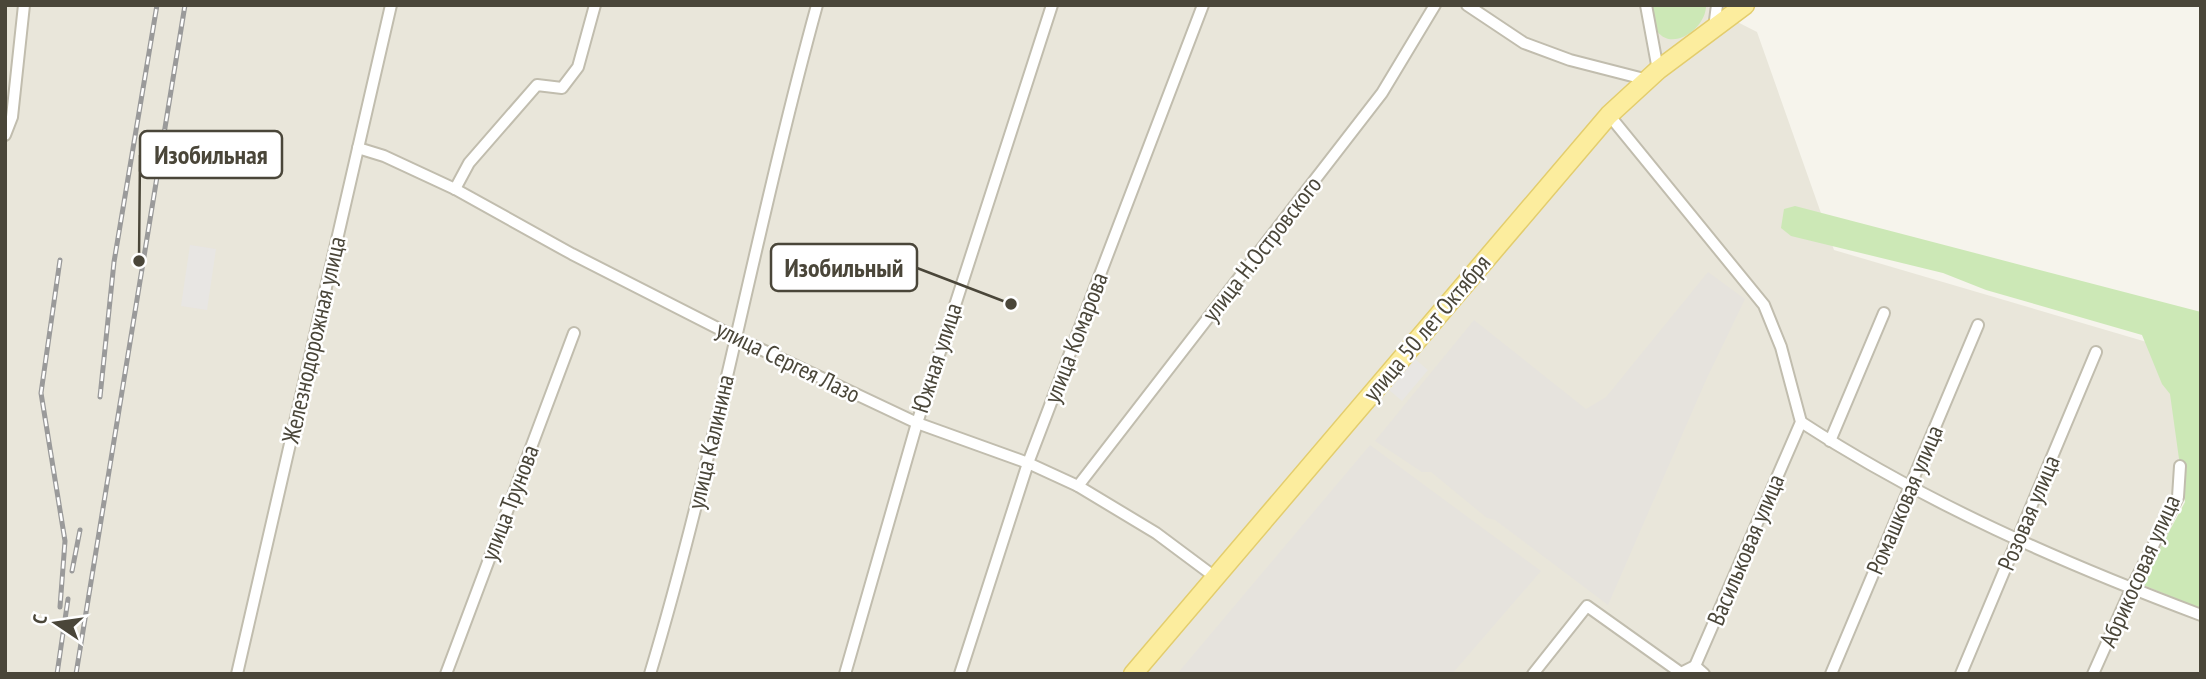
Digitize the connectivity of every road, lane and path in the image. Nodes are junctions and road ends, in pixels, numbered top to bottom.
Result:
1 (24, 5) edge
2 (391, 5) edge
3 (595, 5) edge
4 (817, 5) edge
5 (1052, 5) edge
6 (1203, 5) edge
7 (1435, 5) edge
8 (1467, 5) edge
9 (1646, 5) edge
10 (1717, 5) edge
11 (1745, 5) edge
12 (1714, 28) junction
13 (1653, 76) junction
14 (1609, 115) junction
15 (5, 135) edge
16 (358, 148) junction
17 (455, 189) junction
18 (1884, 313) dead end
19 (1978, 325) dead end
20 (574, 333) dead end
21 (735, 337) junction
22 (2096, 352) dead end
23 (1801, 422) junction
24 (916, 423) junction
25 (1830, 441) junction
26 (1028, 463) junction
27 (2180, 466) dead end
28 (1078, 486) junction
29 (1911, 487) junction
30 (2018, 539) junction
31 (1215, 577) junction
32 (2131, 589) junction
33 (2201, 615) edge
34 (1700, 670) edge
35 (1680, 673) edge
36 (237, 674) edge
37 (446, 674) edge
38 (650, 674) edge
39 (845, 674) edge
40 (960, 674) edge
41 (1133, 674) edge
42 (1533, 674) edge
43 (1831, 674) edge
44 (1961, 674) edge
45 (2094, 674) edge

1 - 15 street
2 - 16 street, Железнодорожная улица
3 - 17 street
4 - 21 street, улица Калинина
5 - 24 street, Южная улица
6 - 26 street, улица Комарова
7 - 28 street, улица Н.Островского
8 - 13 street
9 - 13 street
10 - 12 street
11 - 12 main road, улица 50 лет Октября
12 - 13 main road, улица 50 лет Октября
13 - 14 main road, улица 50 лет Октября
14 - 23 street
14 - 31 main road, улица 50 лет Октября
16 - 17 street, улица Сергея Лазо
16 - 36 street, Железнодорожная улица
17 - 21 street, улица Сергея Лазо
18 - 25 street
19 - 29 street, Ромашковая улица
20 - 37 street, улица Трунова
21 - 24 street, улица Сергея Лазо
21 - 38 street, улица Калинина
22 - 30 street, Розовая улица
23 - 25 street
23 - 34 street, Васильковая улица
24 - 26 street, улица Сергея Лазо
24 - 39 street, Южная улица
25 - 29 street
26 - 28 street, улица Сергея Лазо
26 - 40 street, улица Комарова
27 - 32 street, Абрикосовая улица
28 - 31 street, улица Сергея Лазо
29 - 30 street
29 - 43 street, Ромашковая улица
30 - 32 street
30 - 44 street, Розовая улица
31 - 41 main road, улица 50 лет Октября
32 - 33 street
32 - 45 street, Абрикосовая улица
34 - 35 street
35 - 42 street

